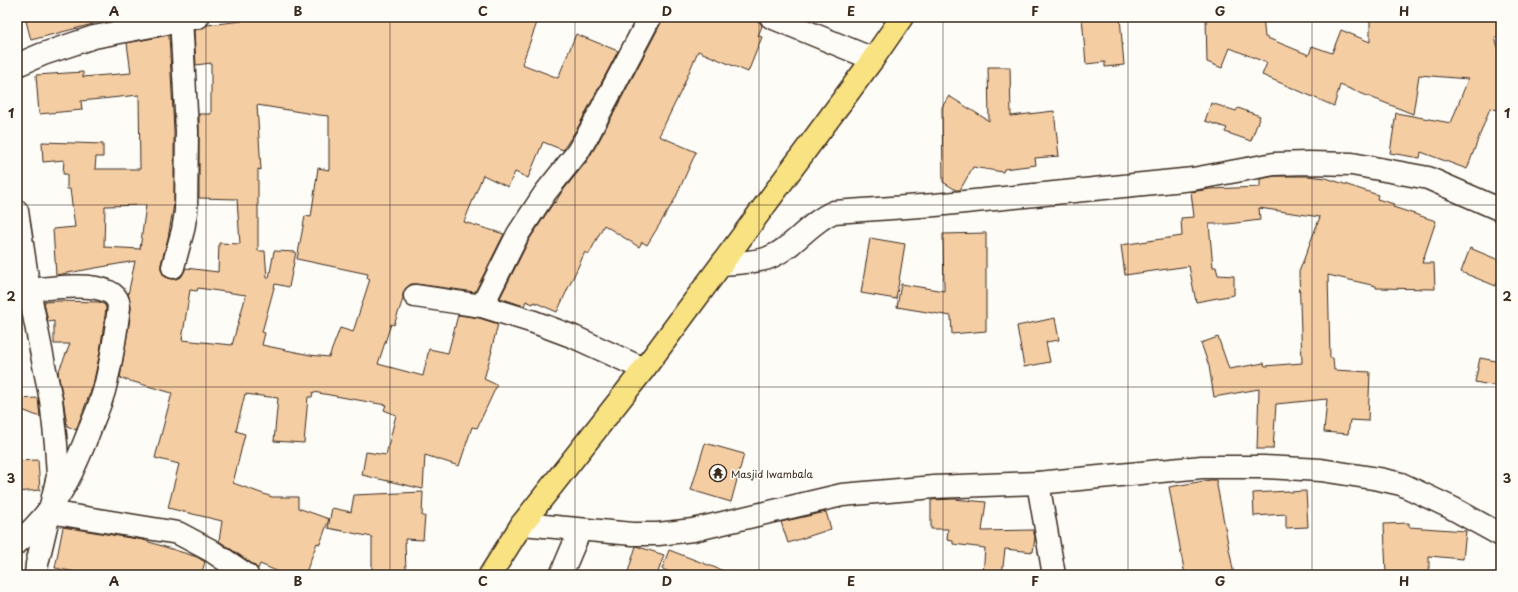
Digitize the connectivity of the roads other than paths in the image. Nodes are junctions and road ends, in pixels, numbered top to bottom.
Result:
1 (650, 17) edge
2 (771, 17) edge
3 (902, 17) edge
4 (187, 18) edge
5 (873, 59) junction
6 (17, 65) edge
7 (1501, 210) edge
8 (17, 211) edge
9 (722, 264) junction
10 (173, 267) dead end
11 (29, 290) junction
12 (415, 296) dead end
13 (482, 306) junction
14 (644, 369) junction
15 (1038, 483) junction
16 (49, 512) junction
17 (522, 524) junction
18 (580, 530) junction
19 (1501, 535) edge
20 (17, 543) edge
21 (36, 575) edge
22 (247, 575) edge
23 (490, 575) edge
24 (561, 575) edge
25 (1054, 575) edge

1 - 13 street
2 - 5 street
3 - 5 highway
4 - 6 street
4 - 10 street
5 - 9 highway
7 - 9 street
8 - 11 street
9 - 14 highway
11 - 16 street
11 - 16 street
12 - 13 street
13 - 14 street
14 - 17 highway
15 - 18 street
15 - 19 street
15 - 25 street
16 - 20 street
16 - 21 street
16 - 22 street
17 - 18 street
17 - 23 highway
18 - 24 street

